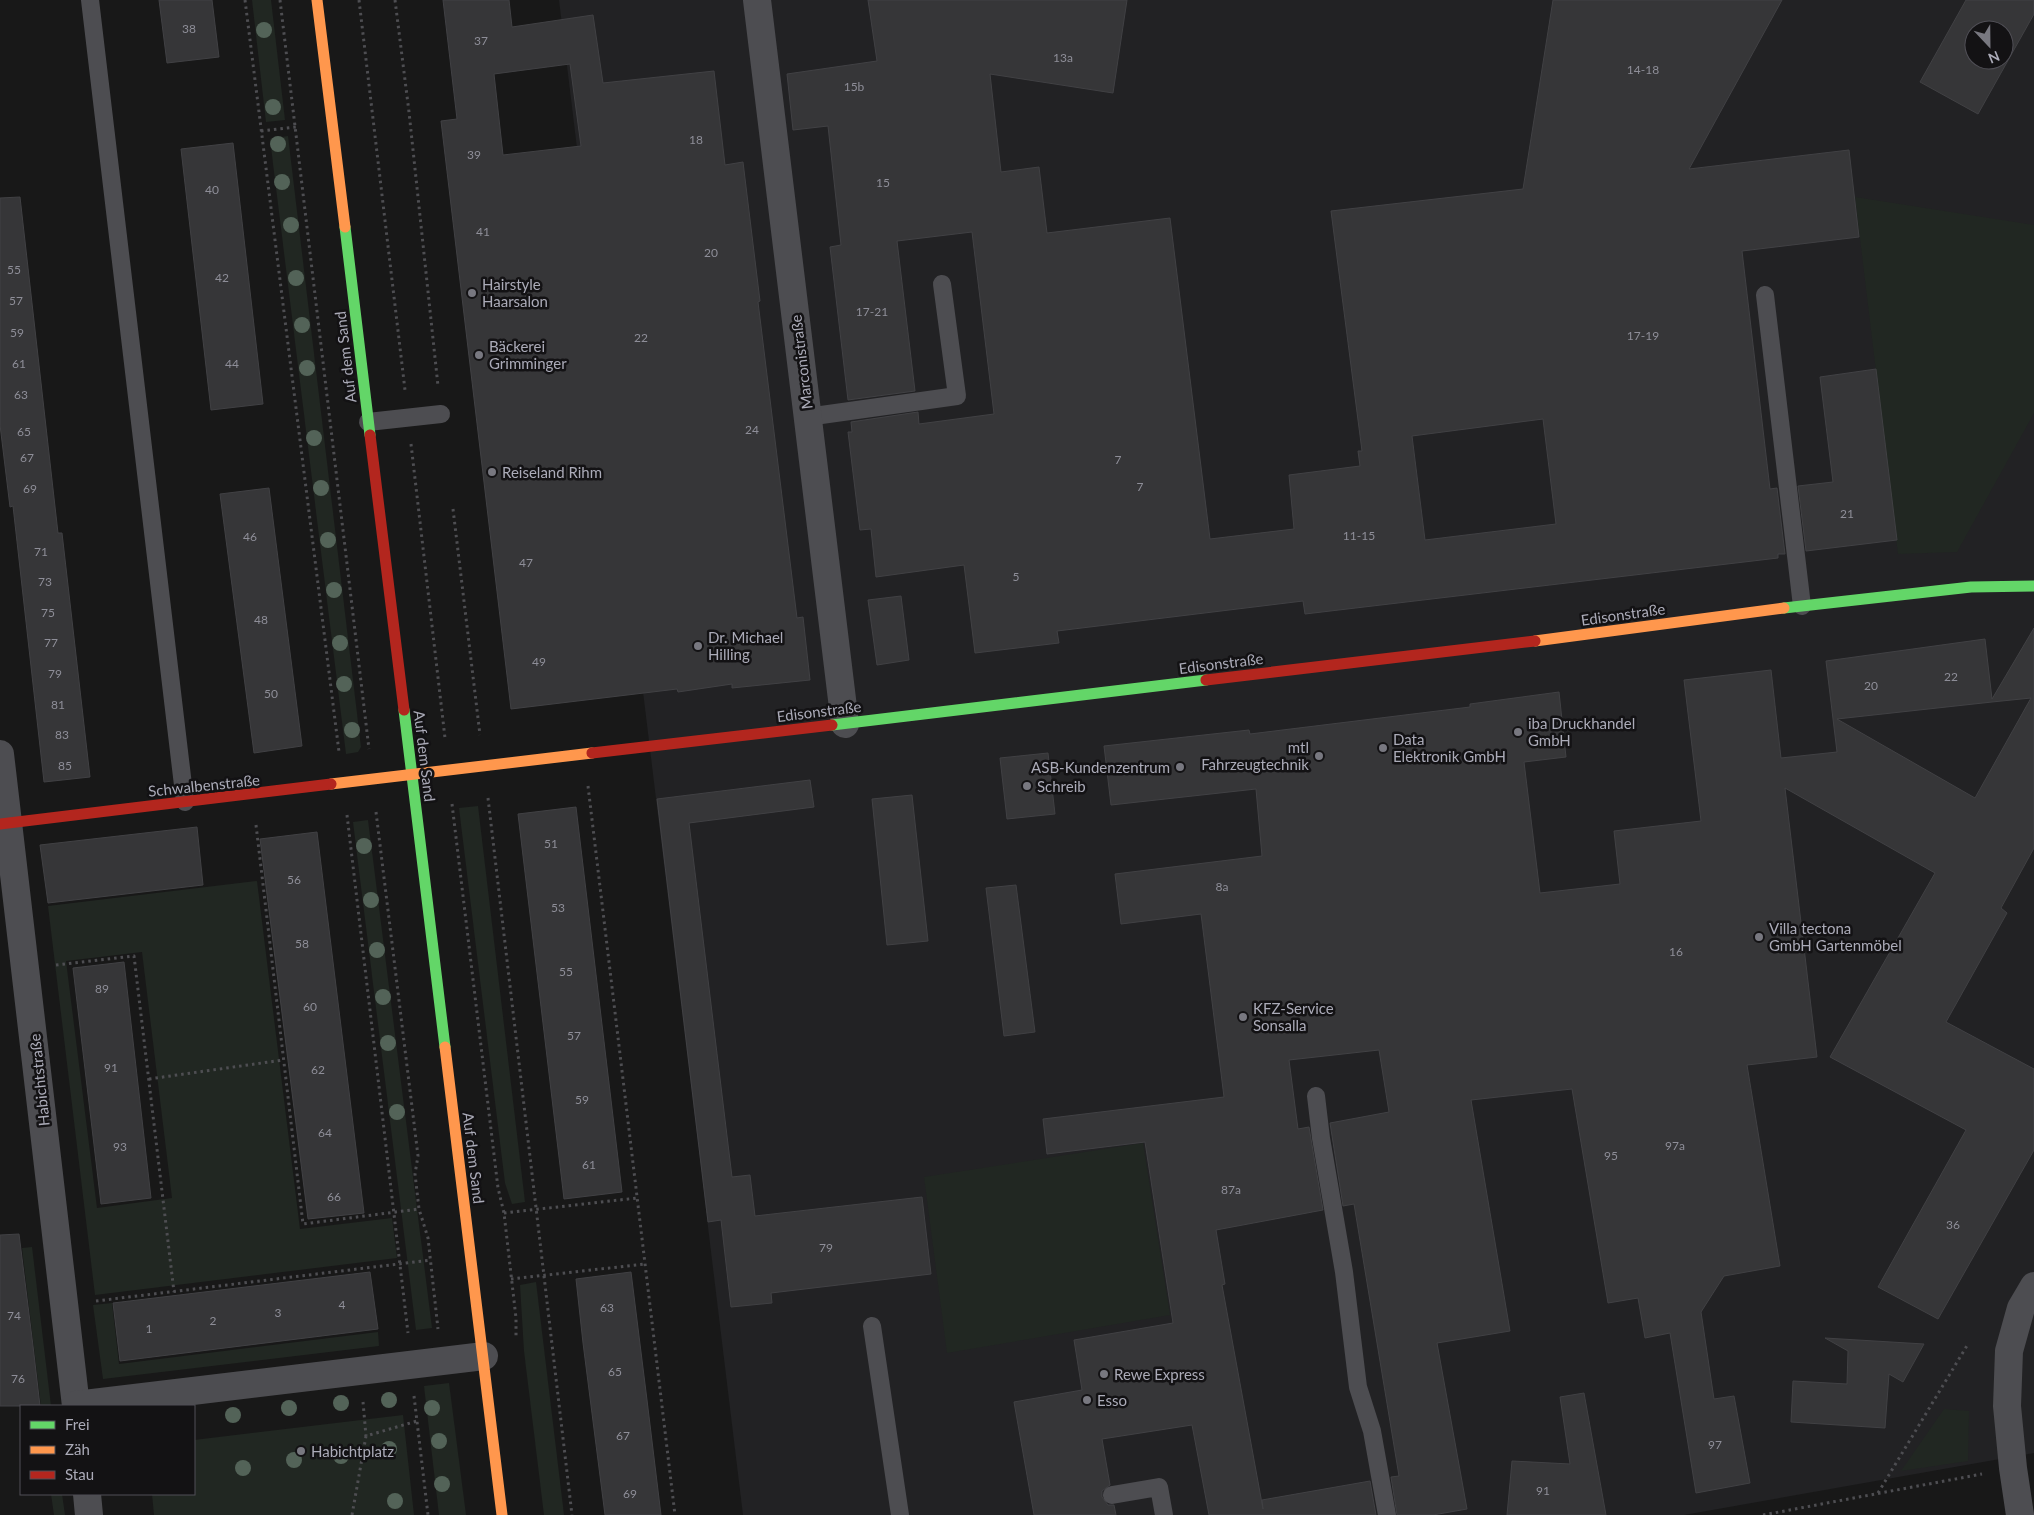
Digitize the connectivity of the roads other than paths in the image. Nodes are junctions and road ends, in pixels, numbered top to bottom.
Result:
1 (90, 0) edge
2 (317, 0) edge
3 (757, 0) edge
4 (942, 284) dead end
5 (1765, 295) dead end
6 (441, 414) road end
7 (807, 417) junction
8 (368, 422) junction
9 (2034, 586) edge
10 (1802, 606) junction
11 (845, 724) junction
12 (0, 754) edge
13 (412, 776) junction
14 (185, 802) junction
15 (4, 824) edge
16 (1316, 1096) dead end
17 (2034, 1286) edge
18 (872, 1326) dead end
19 (484, 1356) junction
20 (76, 1405) edge
21 (84, 1405) edge
22 (87, 1495) edge
23 (1112, 1495) dead end
24 (90, 1515) edge
25 (502, 1515) edge
26 (900, 1515) edge
27 (1164, 1515) edge
28 (1387, 1515) edge
29 (2020, 1515) edge

1 - 14 lane
2 - 8 street, Auf dem Sand
3 - 7 street, Marconistraße
4 - 7 lane
5 - 10 lane
6 - 8 lane
7 - 11 street, Marconistraße
8 - 13 street, Auf dem Sand
9 - 10 street, Edisonstraße
10 - 11 street, Edisonstraße
11 - 13 street, Edisonstraße
12 - 15 street, Habichtstraße
13 - 14 street, Schwalbenstraße
13 - 19 street, Auf dem Sand
14 - 15 street, Schwalbenstraße
15 - 20 street, Habichtstraße
16 - 28 lane
17 - 29 street
18 - 26 lane
19 - 21 street
19 - 25 street, Auf dem Sand
22 - 24 street
23 - 27 lane

